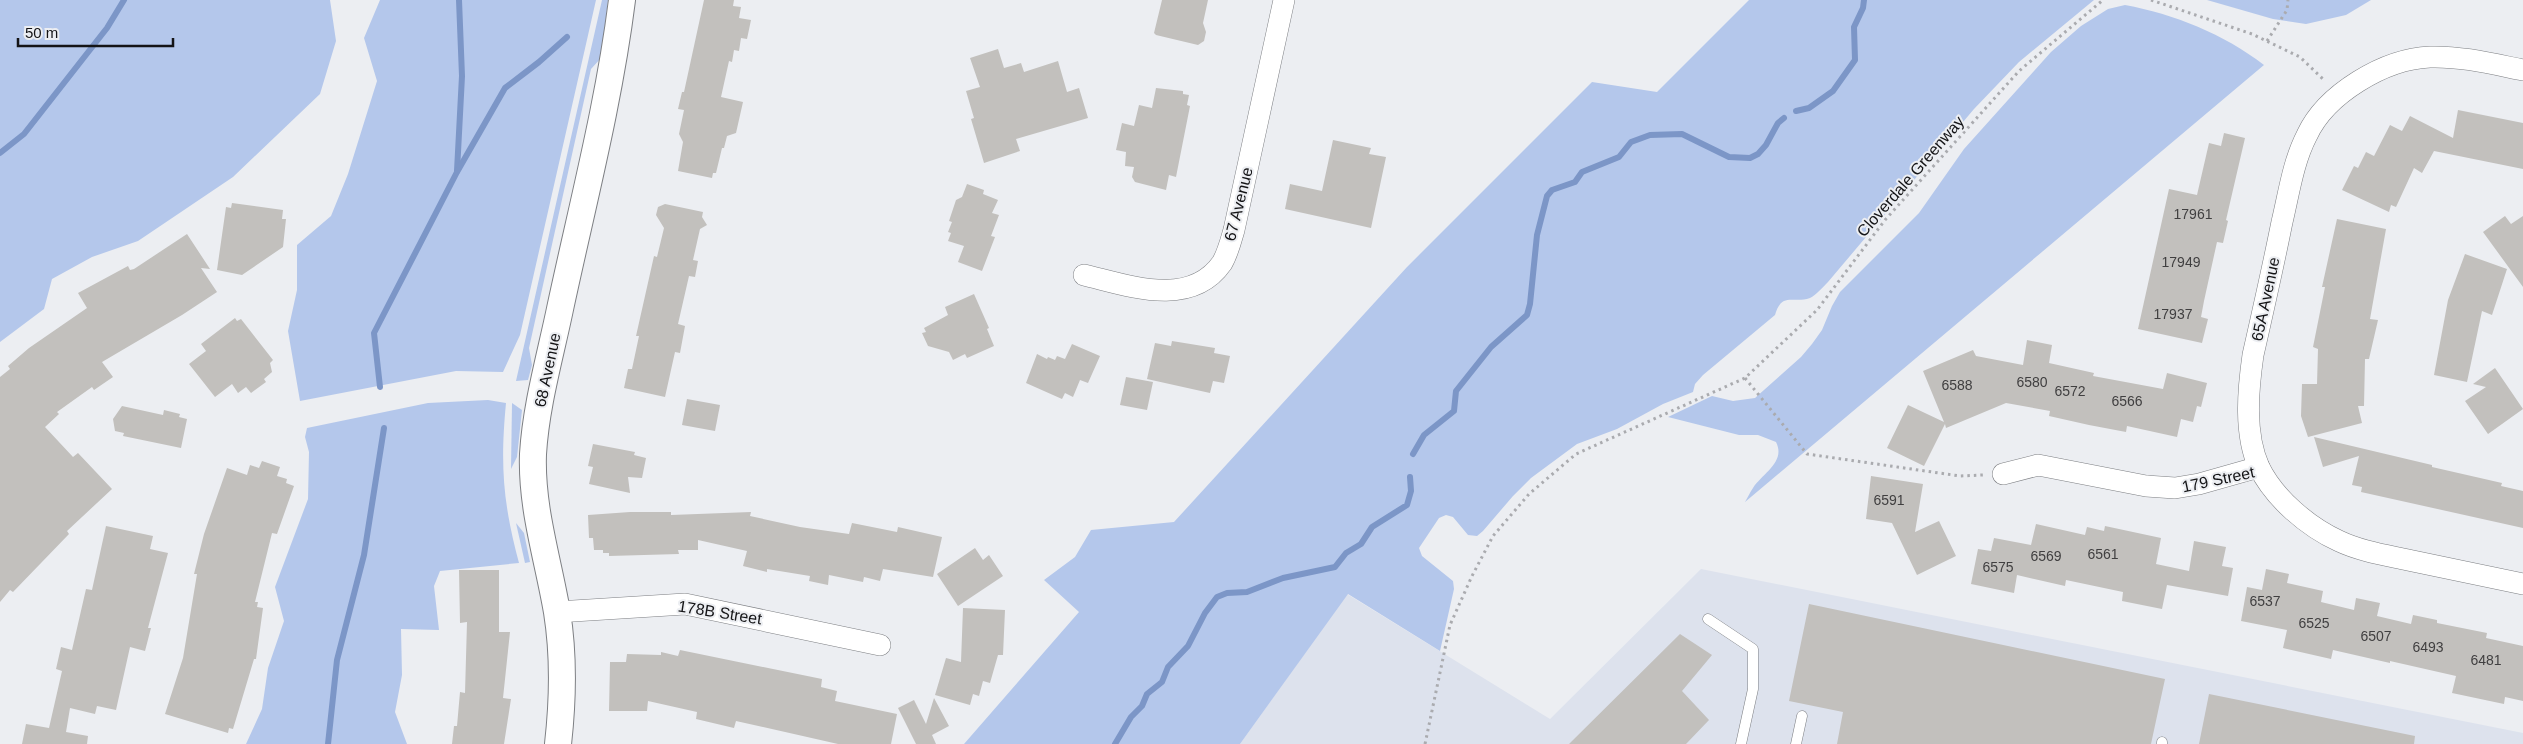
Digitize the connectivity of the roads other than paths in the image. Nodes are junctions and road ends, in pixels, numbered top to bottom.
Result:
1 (622, 0) edge
2 (1284, 0) edge
3 (2523, 70) edge
4 (1084, 275) dead end
5 (2259, 467) junction
6 (2003, 474) road end
7 (2523, 584) edge
8 (557, 612) junction
9 (1708, 619) dead end
10 (880, 645) dead end
11 (1802, 716) dead end
12 (558, 744) edge
13 (1741, 744) edge
14 (1796, 744) edge

1 - 8 street, 68 Avenue
2 - 4 street, 67 Avenue
3 - 5 street, 65A Avenue
5 - 6 street, 179 Street
5 - 7 street, 179 Street
8 - 10 street, 178B Street
8 - 12 street, 68 Avenue
9 - 13 lane
11 - 14 lane

